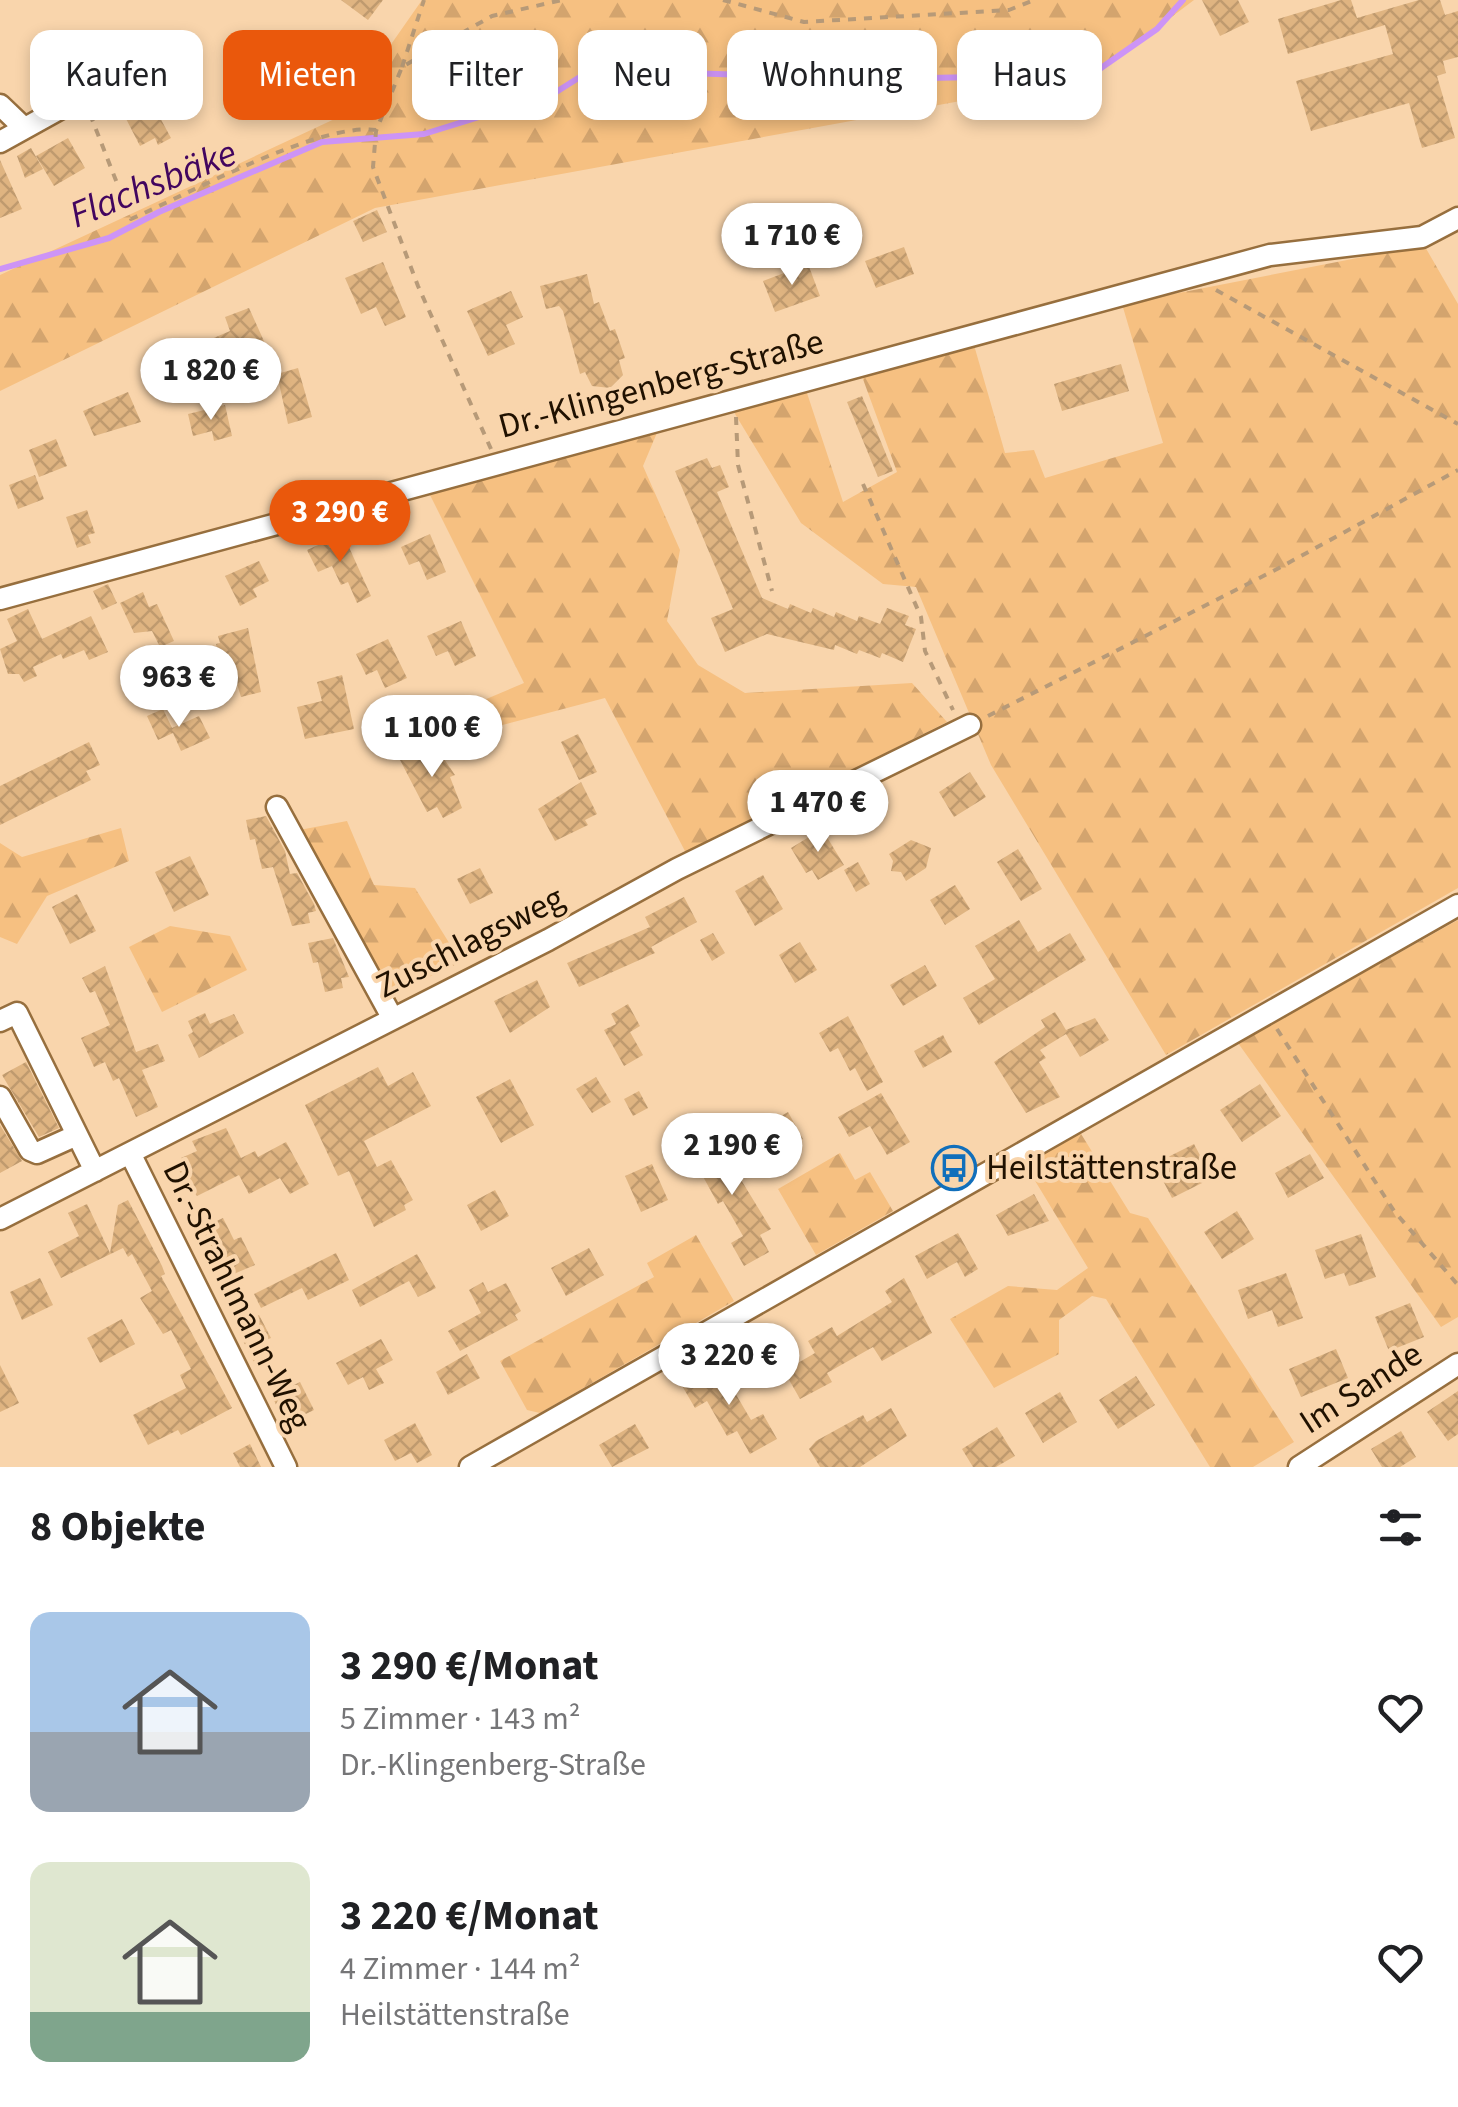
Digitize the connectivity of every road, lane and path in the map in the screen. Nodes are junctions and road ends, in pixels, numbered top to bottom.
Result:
1 (424, 0) edge
2 (562, 0) edge
3 (723, 0) edge
4 (1034, 0) edge
5 (402, 68) junction
6 (0, 105) edge
7 (36, 120) edge
8 (92, 120) edge
9 (22, 127) junction
10 (376, 130) junction
11 (0, 142) edge
12 (1458, 218) edge
13 (1190, 276) junction
14 (736, 398) junction
15 (1458, 424) edge
16 (497, 462) junction
17 (1458, 470) edge
18 (863, 484) dead end
19 (772, 591) dead end
20 (0, 599) edge
21 (966, 726) junction
22 (277, 807) dead end
23 (1458, 905) edge
24 (1266, 1012) junction
25 (393, 1019) junction
26 (0, 1021) edge
27 (0, 1097) edge
28 (77, 1134) junction
29 (130, 1153) junction
30 (95, 1171) junction
31 (0, 1219) edge
32 (1458, 1285) edge
33 (1458, 1364) edge
34 (286, 1467) edge
35 (470, 1467) edge
36 (1299, 1467) edge

1 - 5 path
2 - 5 path
3 - 4 path
5 - 10 path
6 - 9 street
7 - 9 street
8 - 10 path
9 - 11 street
10 - 16 path
12 - 13 street, Dr.-Klingenberg-Straße
13 - 14 street, Dr.-Klingenberg-Straße
13 - 15 path
14 - 16 street, Dr.-Klingenberg-Straße
14 - 19 path
16 - 20 street, Dr.-Klingenberg-Straße
17 - 21 path
18 - 21 path
21 - 25 street, Zuschlagsweg
22 - 25 street
23 - 24 street
24 - 32 path
24 - 35 street
25 - 29 street, Zuschlagsweg
26 - 28 street
27 - 28 street
28 - 30 street
29 - 30 street, Zuschlagsweg
29 - 34 street, Dr.-Strahlmann-Weg
30 - 31 street, Zuschlagsweg
33 - 36 street, Im Sande

